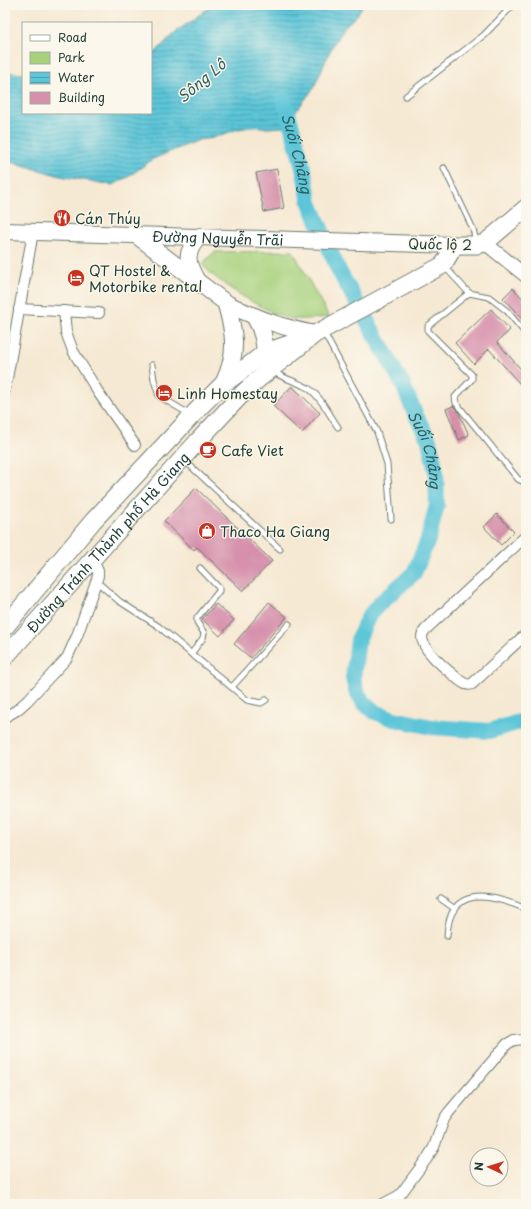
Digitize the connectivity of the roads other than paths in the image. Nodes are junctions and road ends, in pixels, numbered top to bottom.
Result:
1 (513, 5) edge
2 (406, 96) dead end
3 (444, 168) dead end
4 (526, 208) edge
5 (5, 231) edge
6 (33, 232) junction
7 (136, 235) junction
8 (200, 236) junction
9 (366, 242) joint
10 (481, 244) junction
11 (455, 245) junction
12 (443, 265) junction
13 (526, 276) edge
14 (196, 279) junction
15 (470, 293) junction
16 (226, 303) junction
17 (19, 309) junction
18 (64, 312) junction
19 (99, 313) dead end
20 (255, 317) junction
21 (322, 331) junction
22 (526, 334) edge
23 (266, 352) junction
24 (152, 365) dead end
25 (265, 373) junction
26 (224, 383) junction
27 (5, 390) edge
28 (191, 416) junction
29 (338, 427) dead end
30 (135, 444) dead end
31 (182, 458) junction
32 (526, 481) edge
33 (391, 519) dead end
34 (526, 536) edge
35 (76, 542) junction
36 (280, 549) dead end
37 (92, 559) junction
38 (200, 568) dead end
39 (96, 581) junction
40 (289, 624) dead end
41 (5, 627) edge
42 (525, 636) edge
43 (191, 654) junction
44 (5, 657) edge
45 (232, 687) junction
46 (266, 700) dead end
47 (5, 717) edge
48 (441, 899) dead end
49 (455, 909) junction
50 (526, 909) edge
51 (447, 936) dead end
52 (526, 1039) edge
53 (383, 1204) edge

1 - 2 lane
3 - 10 lane
4 - 10 highway, Quốc lộ 2
5 - 6 main road, Đường Nguyễn Trãi
6 - 7 main road, Đường Nguyễn Trãi
6 - 17 street
7 - 8 main road, Đường Nguyễn Trãi
7 - 14 main road, Đường Nguyễn Trãi
8 - 9 main road, Đường Nguyễn Trãi
8 - 14 main road
9 - 11 main road, Quốc lộ 2
10 - 11 highway, Quốc lộ 2
10 - 13 street
11 - 12 highway
12 - 15 lane
12 - 21 highway
14 - 16 main road, Đường Nguyễn Trãi
15 - 22 lane
15 - 32 lane
16 - 20 main road, Đường Nguyễn Trãi
16 - 26 highway
17 - 18 street
17 - 27 street
18 - 19 street
18 - 30 street
20 - 21 main road, Đường Nguyễn Trãi
20 - 23 highway
21 - 23 highway
21 - 25 highway, Đường Tránh Thành phố Hà Giang
21 - 33 lane
23 - 25 highway
23 - 26 highway
24 - 28 lane
25 - 29 lane
25 - 31 highway, Đường Tránh Thành phố Hà Giang
26 - 28 highway, Đường Tránh Thành phố Hà Giang
28 - 35 highway, Đường Tránh Thành phố Hà Giang
31 - 36 lane
31 - 37 highway, Đường Tránh Thành phố Hà Giang
34 - 42 street
35 - 37 highway
35 - 41 highway, Đường Tránh Thành phố Hà Giang
37 - 39 street
37 - 44 highway, Đường Tránh Thành phố Hà Giang
38 - 43 lane
39 - 43 lane
39 - 47 street
40 - 45 lane
43 - 45 lane
45 - 46 lane
48 - 49 lane
49 - 50 lane
49 - 51 lane
52 - 53 street

